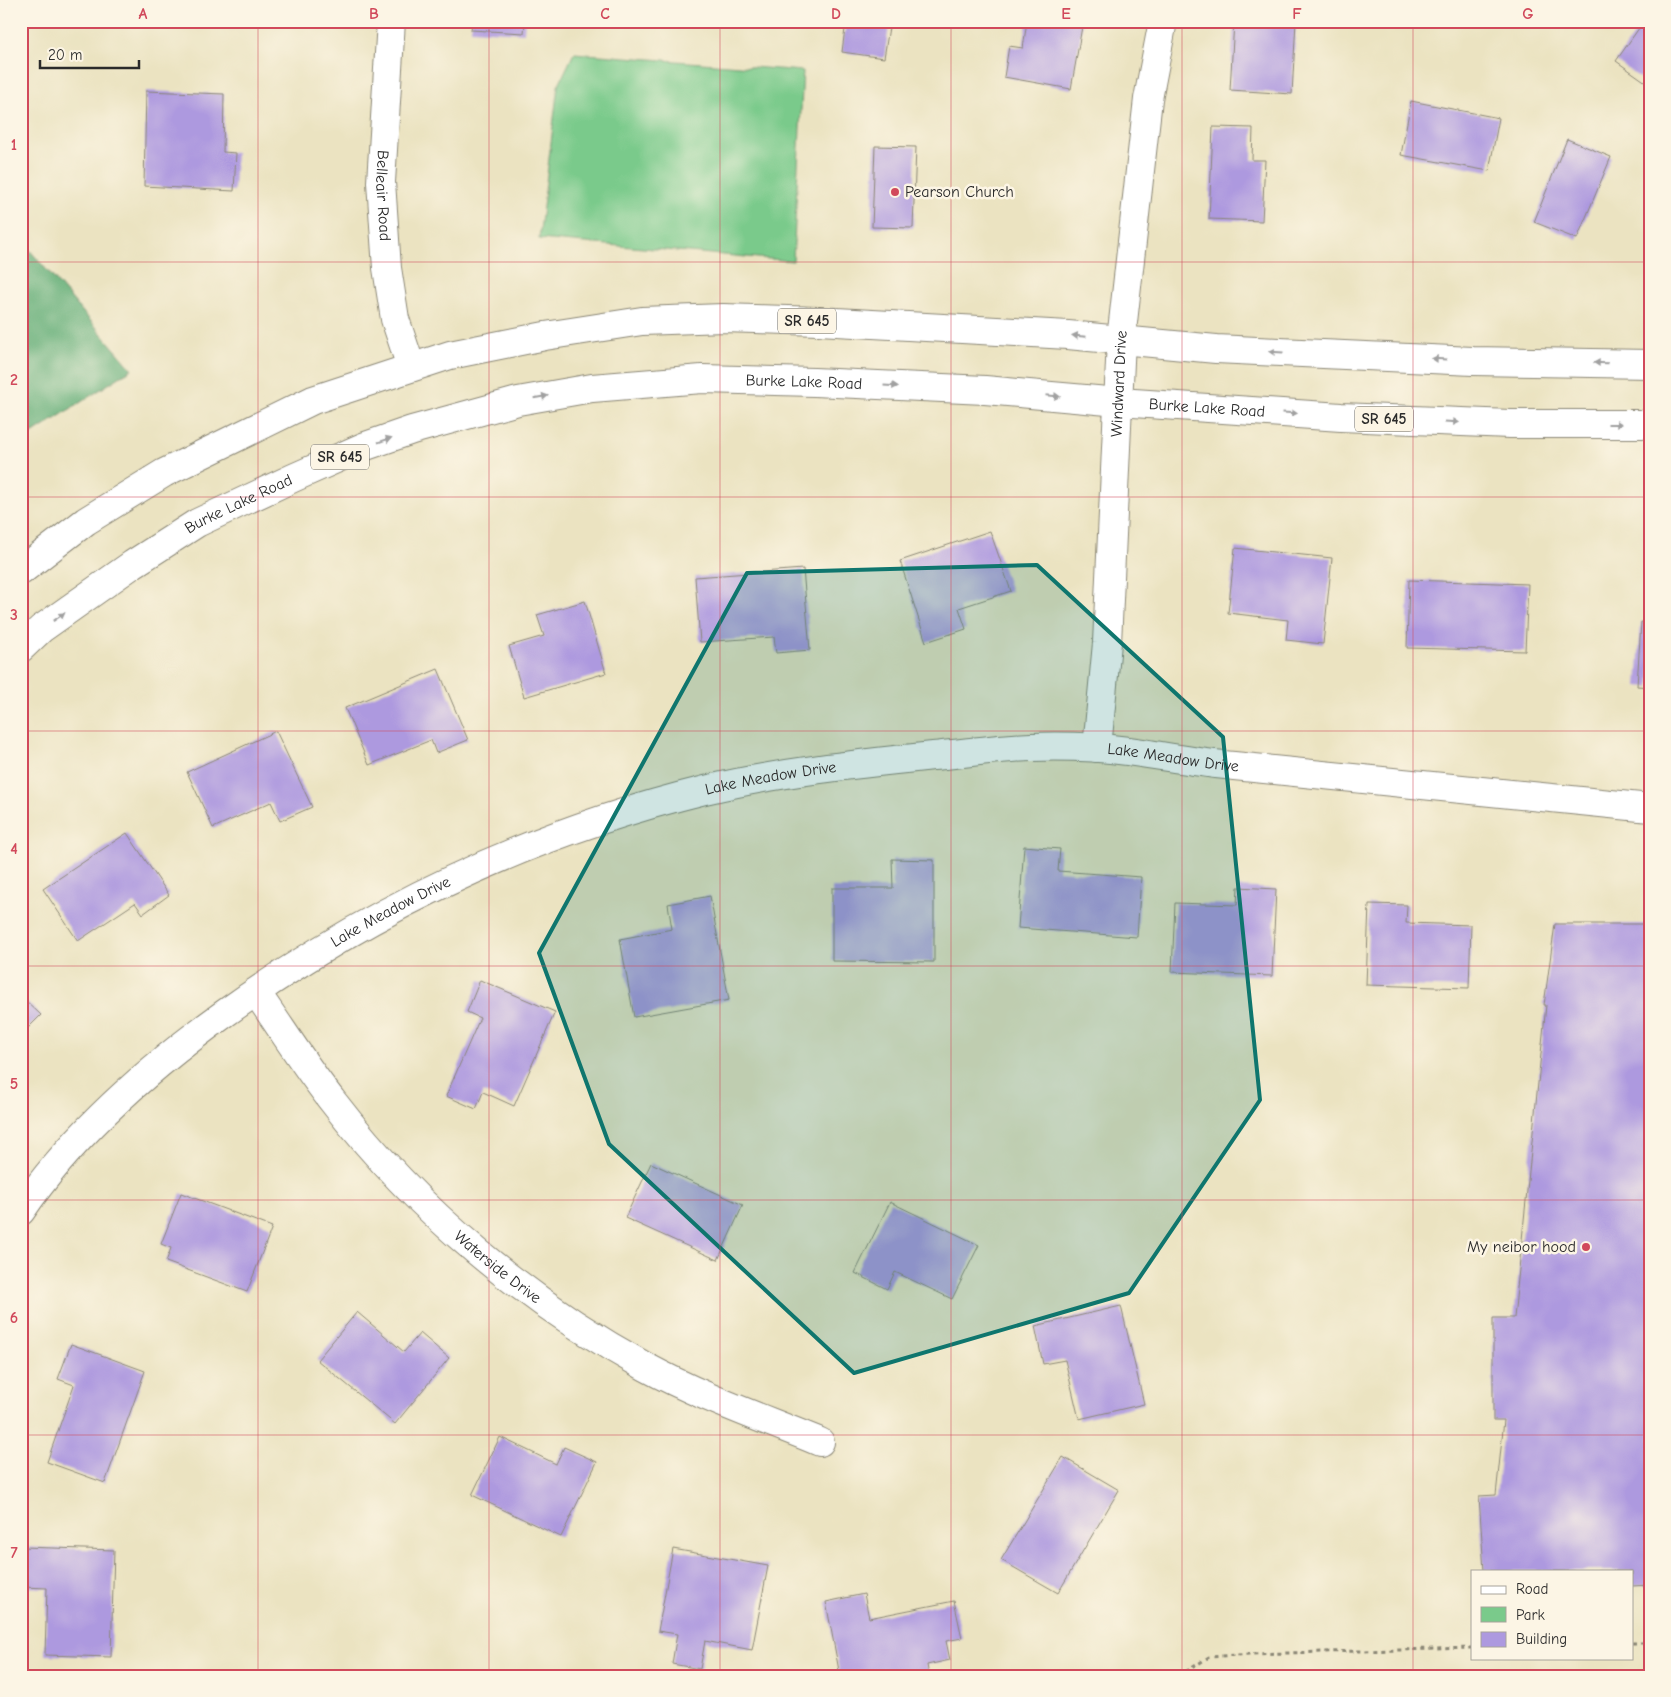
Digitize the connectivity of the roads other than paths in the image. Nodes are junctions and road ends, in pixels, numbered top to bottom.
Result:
1 (391, 21) edge
2 (1163, 21) edge
3 (1121, 340) junction
4 (1650, 364) edge
5 (411, 367) junction
6 (1119, 402) junction
7 (1650, 424) edge
8 (21, 571) edge
9 (21, 648) edge
10 (1097, 748) junction
11 (1650, 808) edge
12 (256, 992) junction
13 (21, 1211) edge
14 (820, 1442) dead end

1 - 5 street, Belleair Road
2 - 3 street, Windward Drive
4 -> 3 street, SR 645
3 -> 5 street, SR 645
3 - 6 street, Windward Drive
5 - 8 street, SR 645
6 -> 7 street, Burke Lake Road / SR 645
9 -> 6 street, Burke Lake Road / SR 645
6 - 10 street, Windward Drive
10 - 11 street, Lake Meadow Drive
10 - 12 street, Lake Meadow Drive
12 - 13 street, Lake Meadow Drive
12 - 14 street, Waterside Drive

